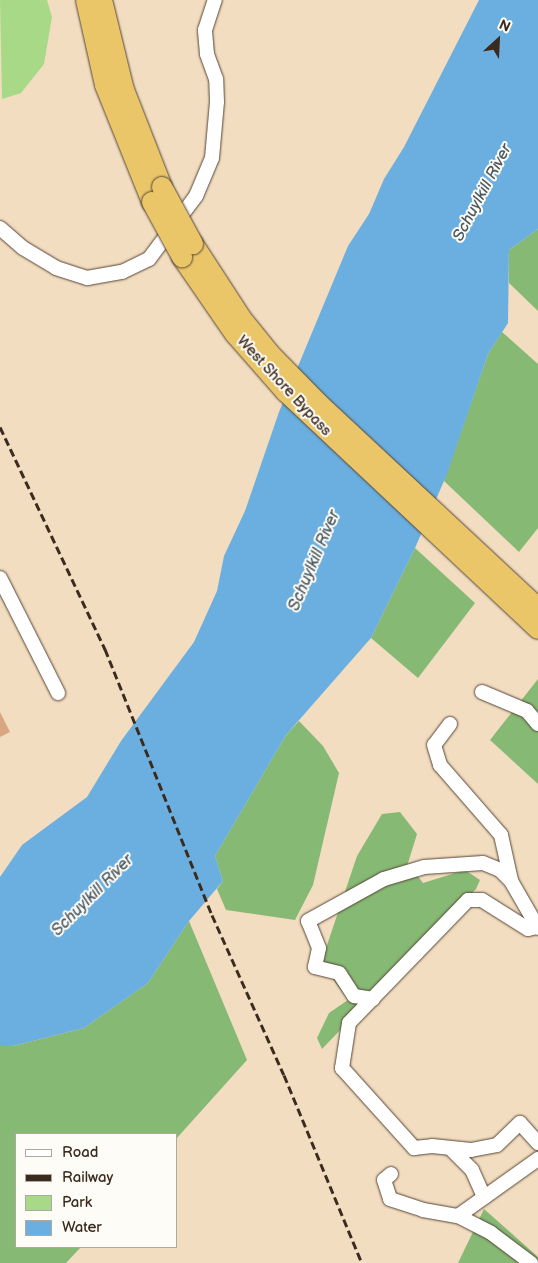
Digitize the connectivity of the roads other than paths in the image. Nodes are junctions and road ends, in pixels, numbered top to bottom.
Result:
1 (86, 0) edge
2 (102, 0) edge
3 (215, 0) edge
4 (157, 195) junction
5 (0, 228) edge
6 (494, 576) junction
7 (0, 578) edge
8 (538, 608) edge
9 (538, 629) edge
10 (482, 692) dead end
11 (58, 693) dead end
12 (450, 724) dead end
13 (538, 724) edge
14 (511, 880) junction
15 (538, 928) edge
16 (373, 999) junction
17 (538, 1143) edge
18 (452, 1150) junction
19 (538, 1159) edge
20 (391, 1174) dead end
21 (484, 1197) junction
22 (458, 1216) junction
23 (531, 1263) edge

1 - 4 highway, West Shore Bypass
2 - 4 highway, West Shore Bypass
3 - 5 street
4 - 6 highway, West Shore Bypass, bridge
6 - 8 highway, West Shore Bypass
6 - 9 highway, West Shore Bypass
7 - 11 street
10 - 13 street
12 - 14 street
14 - 15 street
14 - 16 street
15 - 16 street
16 - 18 street
17 - 18 street
18 - 21 street
19 - 21 street
20 - 22 street
21 - 22 street
22 - 23 street

